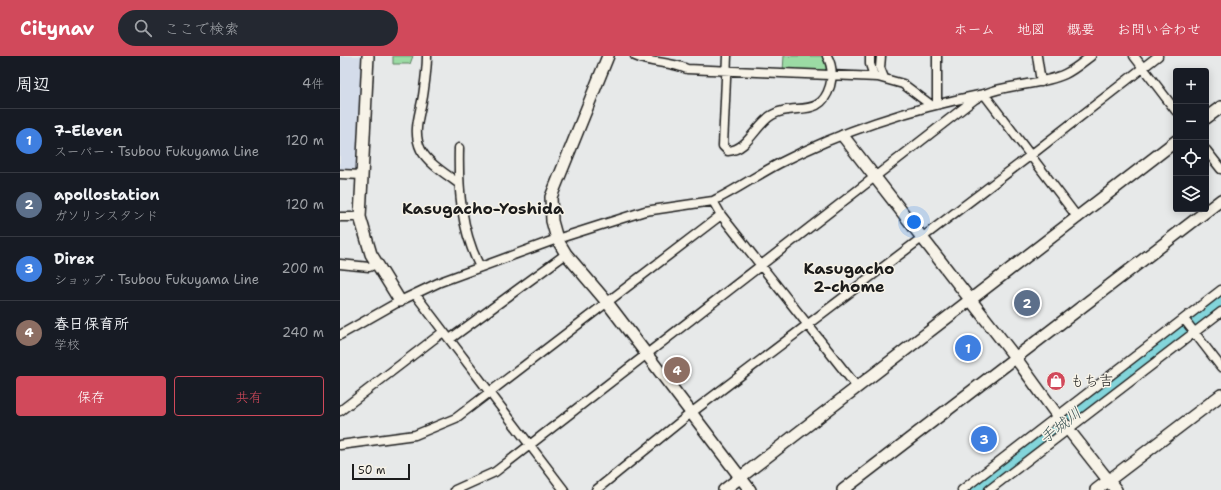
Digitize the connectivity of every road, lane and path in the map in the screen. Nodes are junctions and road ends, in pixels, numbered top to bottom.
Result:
1 (368, 56) edge
2 (427, 56) edge
3 (608, 56) edge
4 (635, 56) edge
5 (726, 56) edge
6 (827, 56) edge
7 (870, 56) edge
8 (881, 56) edge
9 (937, 56) edge
10 (1037, 56) edge
11 (1091, 56) edge
12 (1134, 56) edge
13 (1158, 56) edge
14 (674, 59) edge
15 (1143, 68) junction
16 (726, 70) junction
17 (832, 74) junction
18 (874, 76) junction
19 (884, 78) junction
20 (1041, 82) junction
21 (984, 94) junction
22 (934, 104) junction
23 (1173, 107) edge
24 (1221, 107) edge
25 (1209, 116) edge
26 (842, 136) junction
27 (1173, 143) edge
28 (459, 148) dead end
29 (1209, 154) edge
30 (1031, 156) junction
31 (1221, 170) edge
32 (340, 174) edge
33 (362, 175) junction
34 (874, 176) junction
35 (458, 183) junction
36 (1221, 200) edge
37 (713, 201) junction
38 (722, 215) junction
39 (340, 217) edge
40 (360, 218) junction
41 (1078, 218) junction
42 (556, 238) junction
43 (923, 238) junction
44 (566, 254) junction
45 (340, 264) edge
46 (376, 264) junction
47 (761, 264) junction
48 (480, 267) junction
49 (1221, 290) edge
50 (416, 294) junction
51 (970, 299) junction
52 (400, 300) junction
53 (606, 301) junction
54 (1221, 312) edge
55 (1185, 320) junction
56 (808, 325) junction
57 (1193, 331) junction
58 (443, 332) junction
59 (340, 335) edge
60 (450, 339) junction
61 (645, 354) junction
62 (1015, 357) junction
63 (1221, 367) edge
64 (857, 387) junction
65 (490, 391) junction
66 (1221, 395) edge
67 (340, 410) edge
68 (691, 413) junction
69 (1058, 416) junction
70 (1067, 428) junction
71 (530, 444) junction
72 (340, 445) edge
73 (740, 477) junction
74 (1108, 480) junction
75 (455, 490) edge
76 (564, 490) edge
77 (596, 490) edge
78 (724, 490) edge
79 (750, 490) edge
80 (843, 490) edge
81 (962, 490) edge
82 (989, 490) edge
83 (1096, 490) edge
84 (1116, 490) edge

1 - 33 street
2 - 35 street
3 - 42 street
4 - 14 street
5 - 16 street
6 - 17 street
7 - 18 street
8 - 19 street
9 - 22 street
10 - 20 street
11 - 20 street
12 - 15 street
13 - 15 street
14 - 16 street
15 - 23 street
15 - 30 street
16 - 17 street
16 - 17 street
17 - 18 street
18 - 19 street
19 - 22 street
20 - 21 street
21 - 22 street
21 - 30 street
21 - 34 street
22 - 26 street
24 - 25 street
26 - 34 street
26 - 37 street
27 - 41 street
28 - 35 street
29 - 31 street
30 - 41 street
30 - 43 street
32 - 33 street
33 - 40 street
34 - 43 street
34 - 47 street
35 - 48 street
36 - 62 street
37 - 38 street
37 - 42 street
38 - 47 street
38 - 53 street
39 - 40 street
40 - 46 street
41 - 51 street
42 - 44 street
42 - 48 street
43 - 51 street
43 - 56 street
44 - 53 street
44 - 60 street
45 - 46 street
46 - 52 street
47 - 56 street
47 - 61 street
48 - 50 street
49 - 55 street
50 - 52 street
50 - 58 street
51 - 62 street
51 - 64 street
52 - 59 street
53 - 61 street
53 - 65 street
54 - 57 street
55 - 57 street
55 - 69 street
56 - 64 street
56 - 68 street
57 - 63 street
57 - 70 street
58 - 60 street
58 - 67 street
60 - 65 street
61 - 68 street
61 - 71 street
62 - 69 street
62 - 80 street
64 - 73 street
65 - 71 street
65 - 72 street
66 - 74 street
68 - 73 street
68 - 77 street
69 - 70 street
69 - 81 street
70 - 74 street
70 - 82 street
71 - 75 street
71 - 76 street
73 - 78 street
73 - 79 street
74 - 83 street
74 - 84 street

